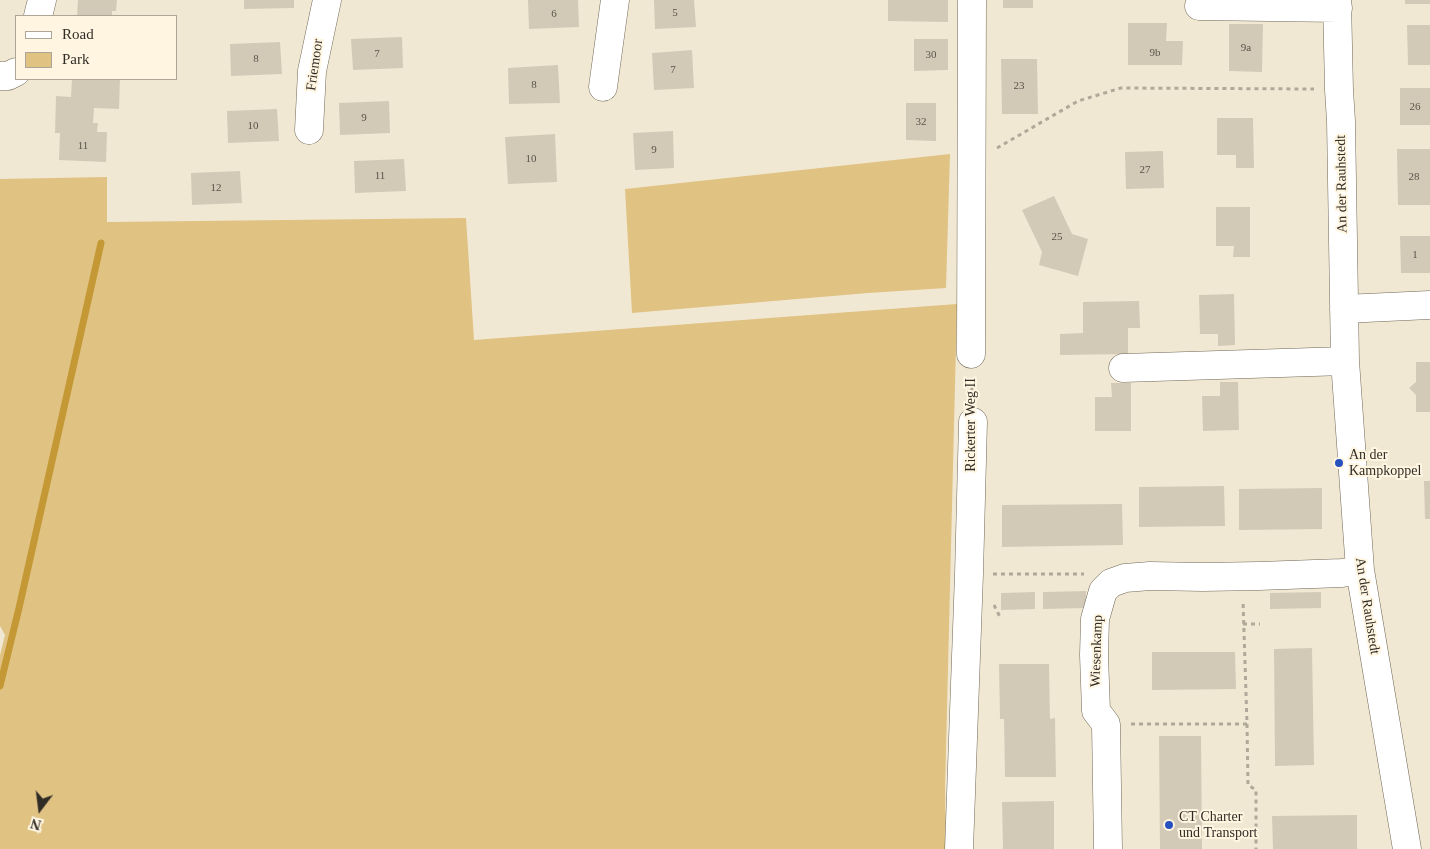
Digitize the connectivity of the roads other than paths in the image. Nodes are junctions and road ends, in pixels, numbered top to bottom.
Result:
1 (42, 0) edge
2 (327, 0) edge
3 (615, 0) edge
4 (972, 0) edge
5 (1337, 4) edge
6 (1199, 6) dead end
7 (38, 15) edge
8 (15, 72) edge
9 (0, 76) edge
10 (602, 87) dead end
11 (309, 130) dead end
12 (1430, 305) edge
13 (1344, 309) junction
14 (971, 354) road end
15 (1344, 361) junction
16 (1123, 368) dead end
17 (973, 422) road end
18 (1360, 570) junction
19 (959, 849) edge
20 (1108, 849) edge
21 (1407, 849) edge

1 - 7 street
2 - 11 street, Friemoor
3 - 10 street
4 - 14 street
5 - 6 street, An der Rauhstedt
5 - 13 street, An der Rauhstedt
8 - 9 street
12 - 13 street
13 - 15 street, An der Rauhstedt
15 - 16 street
15 - 18 street, An der Rauhstedt
17 - 19 street, Rickerter Weg II
18 - 20 street, Wiesenkamp
18 - 21 street, An der Rauhstedt

